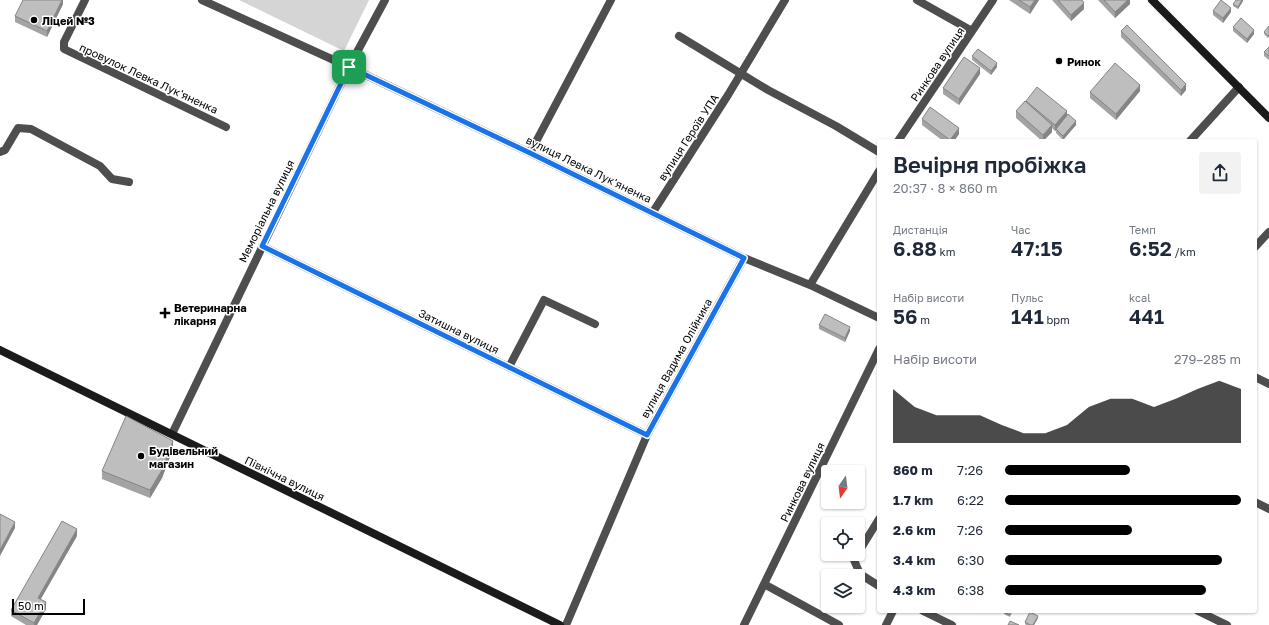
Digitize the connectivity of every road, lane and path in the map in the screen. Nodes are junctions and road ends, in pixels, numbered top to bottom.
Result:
1 (85, 0) edge
2 (202, 0) edge
3 (385, 0) edge
4 (610, 0) edge
5 (785, 0) edge
6 (917, 0) edge
7 (993, 0) edge
8 (1152, 0) edge
9 (972, 31) junction
10 (679, 36) dead end
11 (349, 67) junction
12 (741, 73) junction
13 (1239, 88) junction
14 (1269, 118) edge
15 (226, 127) dead end
16 (899, 139) edge
17 (1192, 139) edge
18 (877, 151) edge
19 (0, 152) edge
20 (530, 153) junction
21 (877, 174) edge
22 (129, 182) dead end
23 (652, 212) junction
24 (1269, 232) edge
25 (1257, 245) edge
26 (262, 246) junction
27 (744, 258) junction
28 (810, 285) junction
29 (877, 317) edge
30 (595, 324) dead end
31 (0, 350) edge
32 (877, 353) edge
33 (509, 367) junction
34 (1257, 378) edge
35 (1269, 384) edge
36 (172, 434) junction
37 (647, 435) junction
38 (1257, 503) edge
39 (1269, 509) edge
40 (877, 522) edge
41 (865, 542) edge
42 (854, 561) edge
43 (764, 584) junction
44 (877, 585) edge
45 (892, 613) edge
46 (927, 613) edge
47 (1202, 613) edge
48 (560, 625) edge
49 (566, 625) edge
50 (744, 625) edge
51 (839, 625) edge
52 (886, 625) edge
53 (952, 625) edge
54 (1227, 625) edge

1 - 15 street, провулок Левка Лук'яненка
2 - 11 street, вулиця Левка Лук'яненка
3 - 11 street, Меморіальна вулиця
4 - 20 street
5 - 12 street, вулиця Героїв УПА
6 - 9 street
7 - 9 street, Ринкова вулиця
8 - 13 street
9 - 16 street, Ринкова вулиця
10 - 12 street
11 - 20 street, вулиця Левка Лук'яненка
11 - 26 street, Меморіальна вулиця
12 - 18 street
12 - 23 street, вулиця Героїв УПА
13 - 14 street
13 - 17 street
19 - 22 street
20 - 23 street, вулиця Левка Лук'яненка
21 - 28 street
23 - 27 street, вулиця Левка Лук'яненка
24 - 25 street
26 - 33 street, Затишна вулиця
26 - 36 street, Меморіальна вулиця
27 - 28 street, вулиця Левка Лук'яненка
27 - 37 street, вулиця Вадима Олійника
28 - 29 street, вулиця Левка Лук'яненка
30 - 33 street
31 - 36 street, Північна вулиця
32 - 43 street, Ринкова вулиця
33 - 37 street, Затишна вулиця
34 - 35 street
36 - 48 street, Північна вулиця
37 - 49 street, вулиця Вадима Олійника
38 - 39 street
40 - 41 street
42 - 44 street
43 - 50 street, Ринкова вулиця
43 - 51 street
45 - 52 street
46 - 53 street
47 - 54 street

